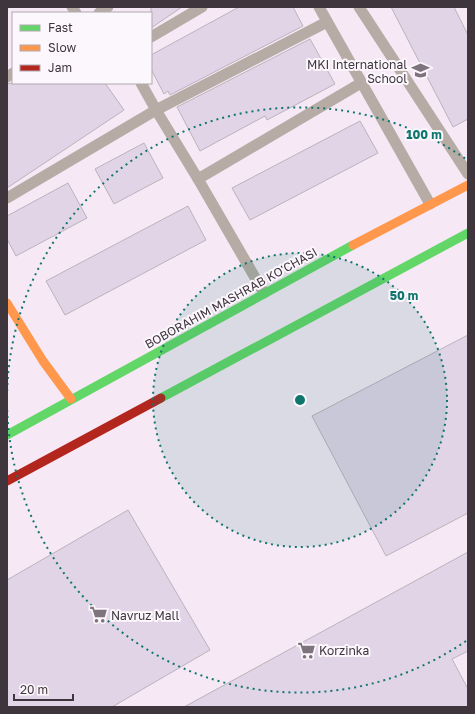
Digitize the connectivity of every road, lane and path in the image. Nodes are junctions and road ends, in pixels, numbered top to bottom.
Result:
1 (202, 7) edge
2 (319, 7) edge
3 (359, 7) edge
4 (327, 22) junction
5 (152, 36) edge
6 (361, 83) junction
7 (142, 84) edge
8 (156, 110) junction
9 (468, 174) edge
10 (198, 179) junction
11 (468, 185) edge
12 (7, 198) edge
13 (430, 204) junction
14 (468, 233) edge
15 (264, 293) junction
16 (7, 303) edge
17 (71, 399) junction
18 (7, 435) edge
19 (7, 481) edge

1 - 5 lane
2 - 4 lane
3 - 9 lane
4 - 6 lane
4 - 8 lane
6 - 10 lane
6 - 13 lane
7 - 8 lane
8 - 10 lane
8 - 12 lane
10 - 15 lane
11 - 13 main road, BOBORAHIM MASHRAB KO'CHASI
13 - 15 main road, BOBORAHIM MASHRAB KO'CHASI
14 - 19 main road
15 - 17 main road, BOBORAHIM MASHRAB KO'CHASI
16 - 17 main road
17 - 18 main road, BOBORAHIM MASHRAB KO'CHASI

